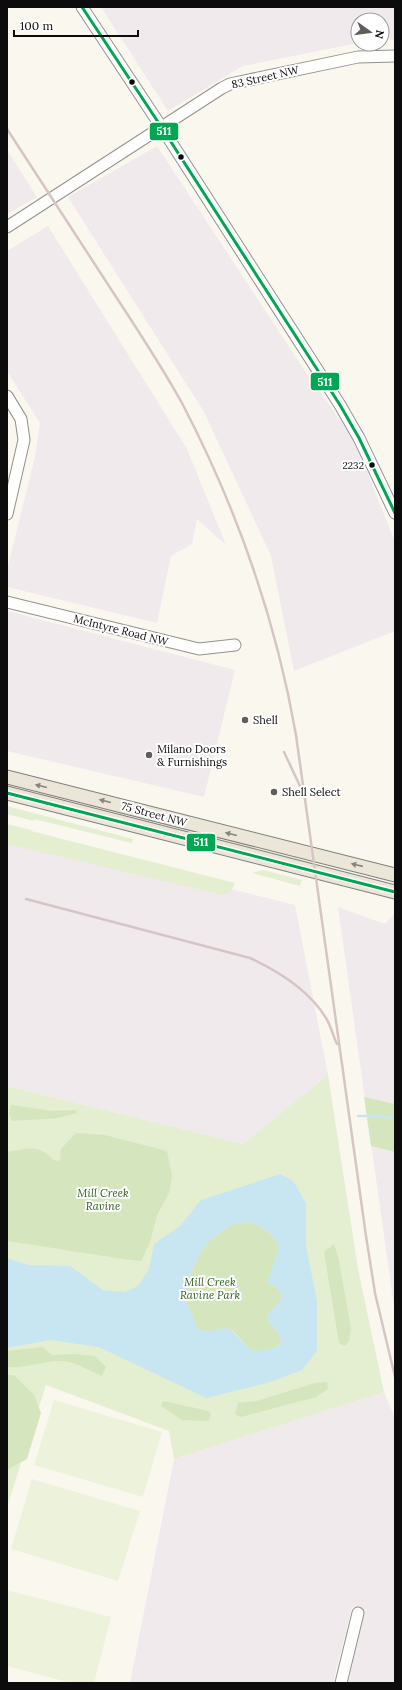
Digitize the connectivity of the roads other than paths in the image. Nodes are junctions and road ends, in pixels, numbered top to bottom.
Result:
1 (82, 7) edge
2 (395, 56) edge
3 (162, 128) junction
4 (7, 227) edge
5 (7, 396) edge
6 (395, 513) edge
7 (7, 514) edge
8 (7, 602) edge
9 (235, 645) dead end
10 (7, 778) edge
11 (7, 793) edge
12 (395, 875) edge
13 (395, 892) edge
14 (358, 1613) dead end
15 (341, 1683) edge

1 - 3 street
2 - 3 street, 83 Street NW
3 - 4 street, 83 Street NW
3 - 6 street
5 - 7 street
8 - 9 street, McIntyre Road NW
12 -> 10 main road, 75 Street NW
11 - 13 main road, 75 Street NW
14 - 15 street

